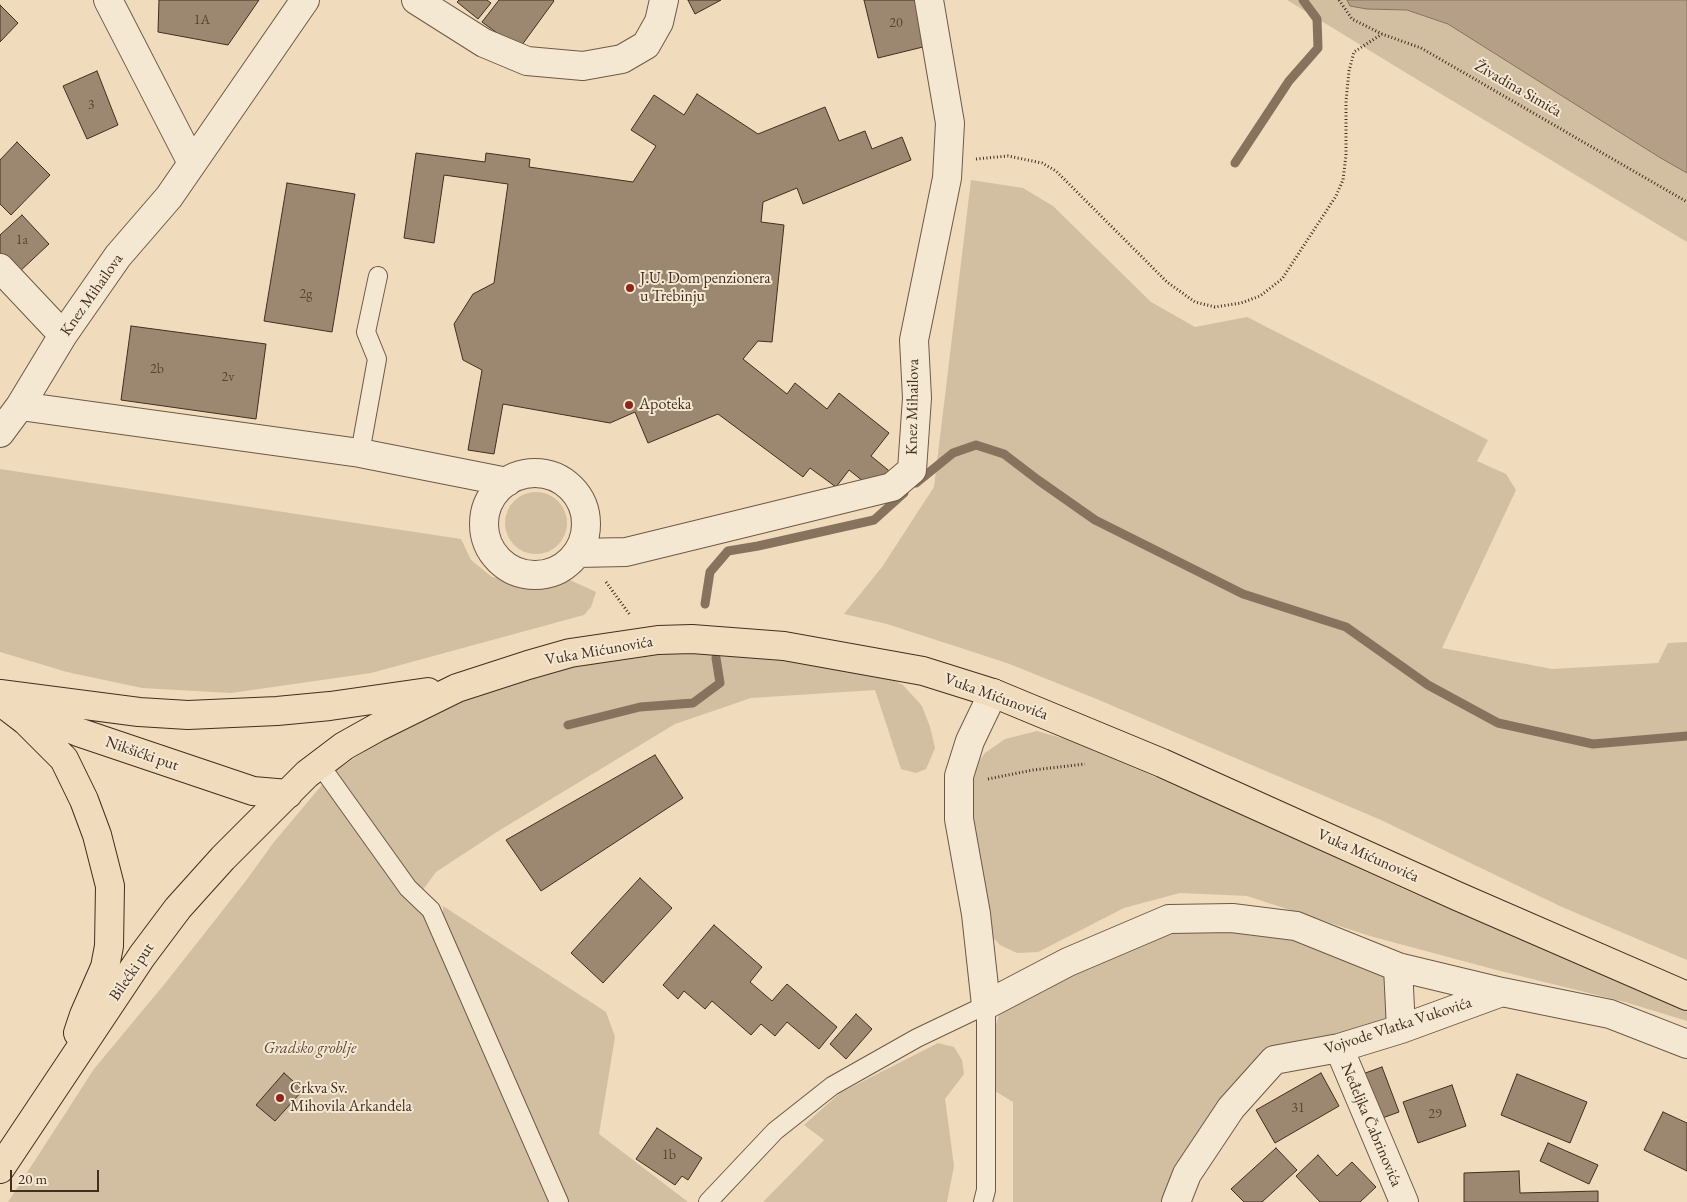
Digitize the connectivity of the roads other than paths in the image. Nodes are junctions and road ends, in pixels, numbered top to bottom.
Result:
1 (108, 0) edge
2 (305, 0) edge
3 (416, 0) edge
4 (664, 0) edge
5 (929, 0) edge
6 (192, 163) junction
7 (0, 268) edge
8 (378, 276) dead end
9 (64, 335) junction
10 (20, 406) junction
11 (0, 432) edge
12 (360, 453) junction
13 (507, 482) junction
14 (584, 553) junction
15 (457, 688) junction
16 (993, 693) junction
17 (0, 697) edge
18 (320, 765) junction
19 (288, 794) junction
20 (1398, 967) junction
21 (1502, 992) junction
22 (1687, 996) edge
23 (986, 1005) junction
24 (1401, 1029) junction
25 (1687, 1044) edge
26 (1339, 1048) junction
27 (64, 1075) junction
28 (0, 1169) edge
29 (559, 1202) edge
30 (708, 1202) edge
31 (983, 1202) edge
32 (1176, 1202) edge
33 (1404, 1202) edge

1 - 6 street
2 - 6 street, Knez Mihailova
3 - 4 street
5 - 14 street, Knez Mihailova
6 - 9 street, Knez Mihailova
7 - 9 street
8 - 12 lane
9 - 10 street, Knez Mihailova
10 - 11 street, Knez Mihailova
10 - 12 street
12 - 13 street
13 - 14 street
13 - 14 street
15 - 16 main road, Vuka Mićunovića
15 - 17 main road
15 - 18 main road, Vuka Mićunovića
16 - 22 main road, Vuka Mićunovića
16 - 23 street
17 - 19 main road, Nikšićki put
17 - 27 main road
18 - 19 main road, Vuka Mićunovića
18 - 29 lane
19 - 27 main road, Bilećki put
20 - 21 street
20 - 23 street
20 - 24 street
21 - 24 street, Vojvode Vlatka Vukovića
21 - 25 street
23 - 30 lane
23 - 31 lane
24 - 26 street, Vojvode Vlatka Vukovića
26 - 32 street, Vojvode Vlatka Vukovića
26 - 33 street, Neđeljka Čabrinovića
27 - 28 main road, Bilećki put

